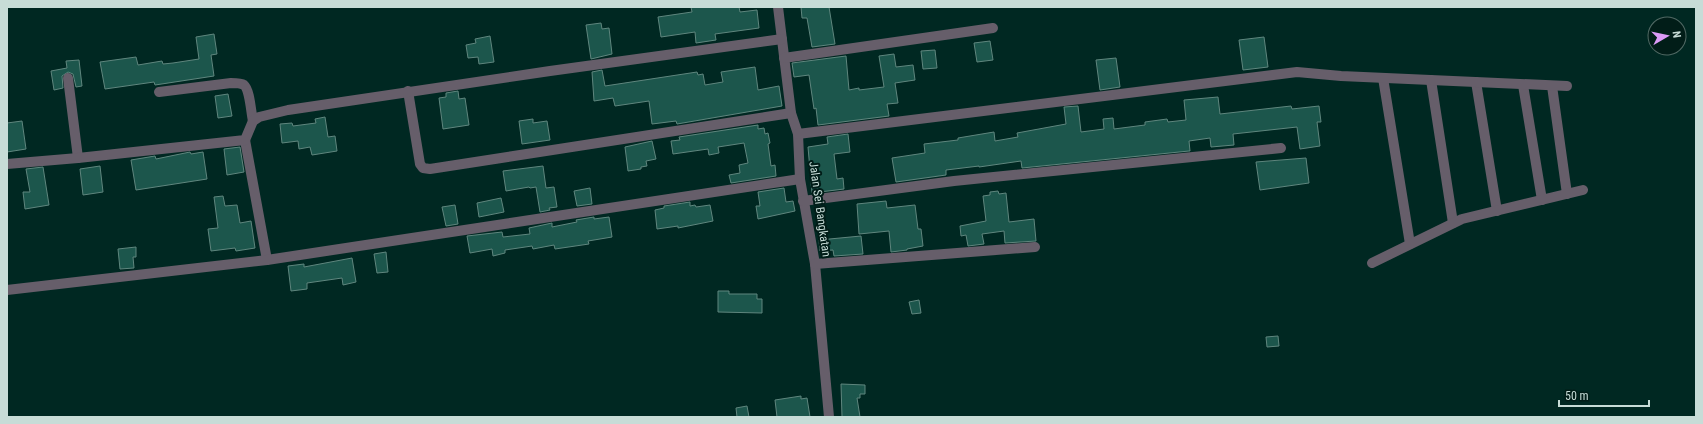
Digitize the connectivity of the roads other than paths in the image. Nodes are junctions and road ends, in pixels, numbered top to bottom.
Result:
1 (778, 7) edge
2 (993, 28) dead end
3 (782, 39) junction
4 (784, 58) junction
5 (68, 78) dead end
6 (1383, 78) junction
7 (1431, 80) junction
8 (1476, 82) junction
9 (1523, 84) junction
10 (1552, 86) junction
11 (1568, 86) dead end
12 (408, 91) junction
13 (159, 92) dead end
14 (791, 114) junction
15 (253, 120) junction
16 (798, 134) junction
17 (245, 140) junction
18 (1282, 148) dead end
19 (78, 158) junction
20 (7, 164) edge
21 (800, 179) junction
22 (1583, 190) dead end
23 (1567, 194) junction
24 (1542, 200) junction
25 (803, 201) junction
26 (1497, 210) junction
27 (1453, 223) junction
28 (1410, 244) junction
29 (1035, 248) dead end
30 (267, 260) junction
31 (1372, 263) dead end
32 (815, 264) junction
33 (7, 290) edge
34 (830, 417) edge

1 - 3 street, Jalan Sei Bangkatan
2 - 4 street
3 - 4 street, Jalan Sei Bangkatan
3 - 12 street
4 - 14 street, Jalan Sei Bangkatan
5 - 19 street
6 - 7 street
6 - 16 street
6 - 28 street
7 - 8 street
7 - 27 street
8 - 9 street
8 - 26 street
9 - 10 street
9 - 24 street
10 - 11 street
10 - 23 street
12 - 14 street
12 - 15 street
13 - 15 street
14 - 16 street, Jalan Sei Bangkatan
15 - 17 street
16 - 21 street, Jalan Sei Bangkatan
17 - 19 street
17 - 30 street
18 - 25 street
19 - 20 street
21 - 25 street, Jalan Sei Bangkatan
21 - 30 street
22 - 23 street
23 - 24 street
24 - 26 street
25 - 32 street, Jalan Sei Bangkatan
26 - 27 street
27 - 28 street
28 - 31 street
29 - 32 street
30 - 33 street
32 - 34 street, Jalan Sei Bangkatan

